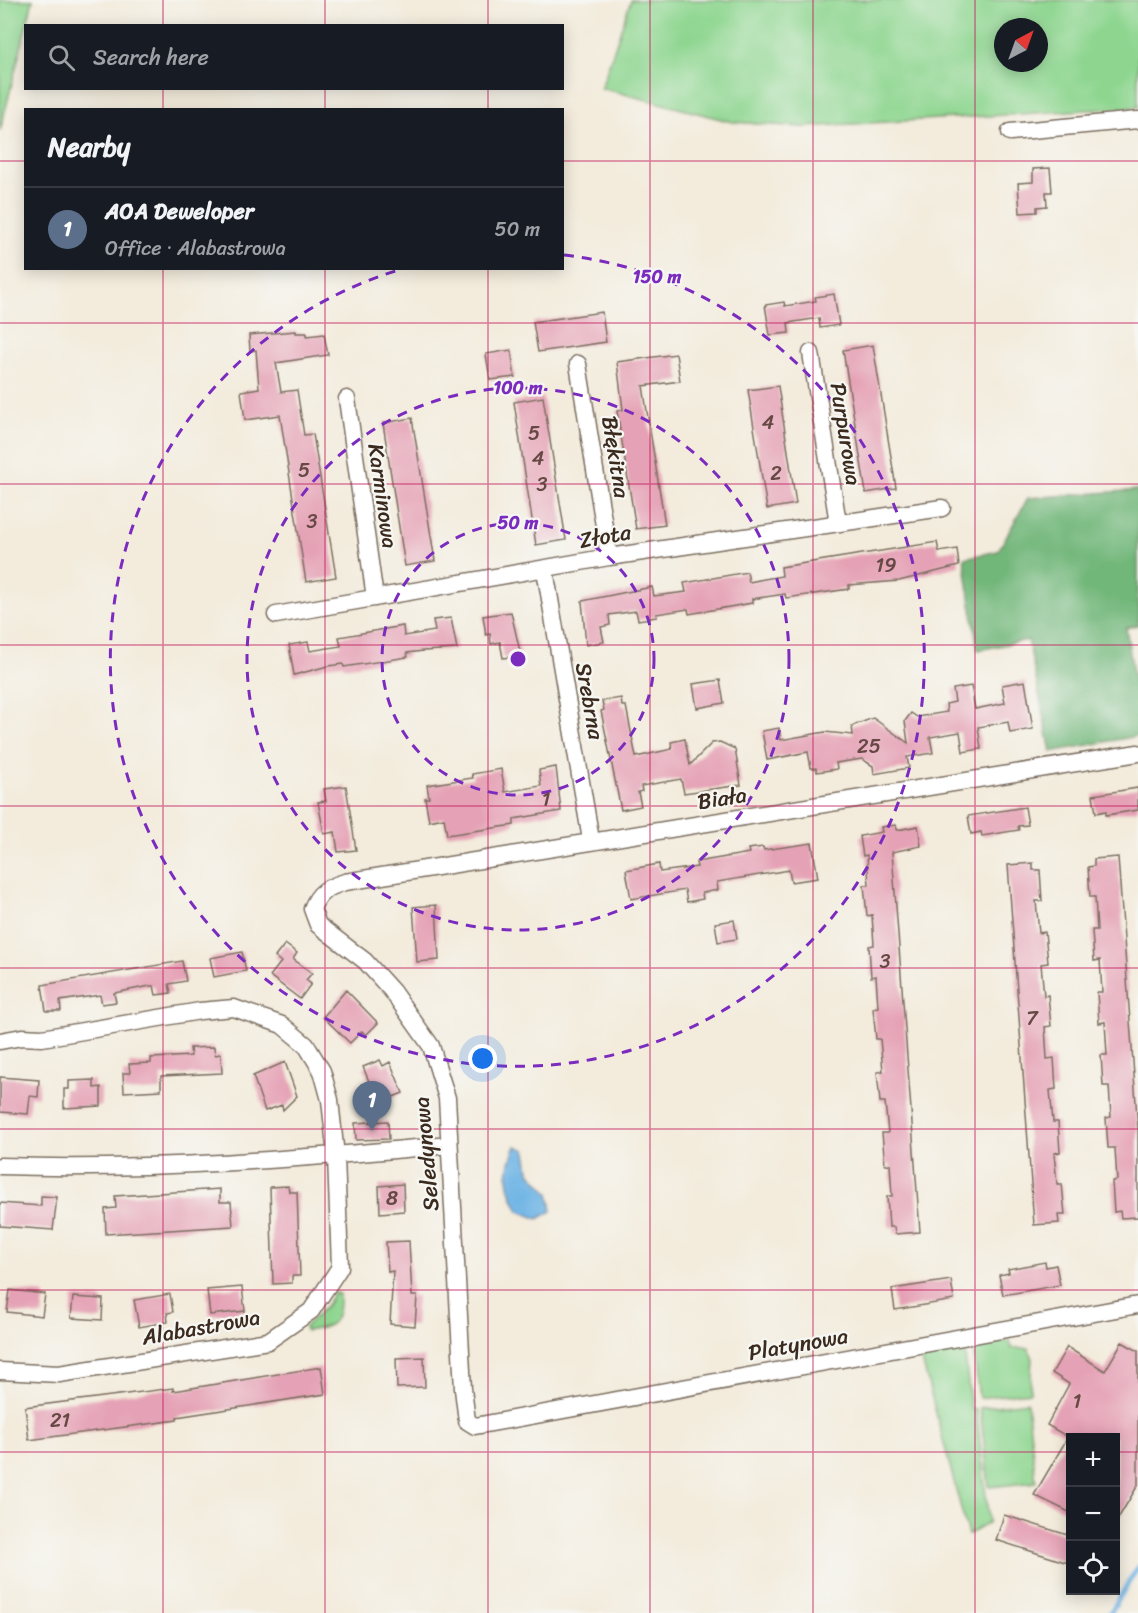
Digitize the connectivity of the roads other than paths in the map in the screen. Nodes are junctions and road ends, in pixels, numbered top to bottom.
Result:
1 (1138, 120) edge
2 (1010, 132) dead end
3 (811, 353) dead end
4 (578, 364) dead end
5 (347, 399) dead end
6 (942, 508) dead end
7 (838, 523) junction
8 (609, 557) junction
9 (545, 570) junction
10 (375, 598) junction
11 (276, 615) dead end
12 (1138, 753) edge
13 (591, 840) junction
14 (316, 896) joint
15 (0, 1041) edge
16 (449, 1145) junction
17 (336, 1156) junction
18 (0, 1166) edge
19 (1138, 1305) edge
20 (0, 1371) edge
21 (467, 1422) joint

1 - 2 street
3 - 7 street, Purpurowa
4 - 8 street, Błękitna
5 - 10 street, Karminowa
6 - 7 street, Złota
7 - 8 street, Złota
8 - 9 street, Złota
9 - 10 street, Złota
9 - 13 street, Srebrna
10 - 11 street, Złota
12 - 13 street, Biała
13 - 14 street, Biała
14 - 16 street, Seledynowa
15 - 17 street, Alabastrowa
16 - 17 street
16 - 21 street, Seledynowa
17 - 18 street
17 - 20 street, Alabastrowa
19 - 21 street, Platynowa

